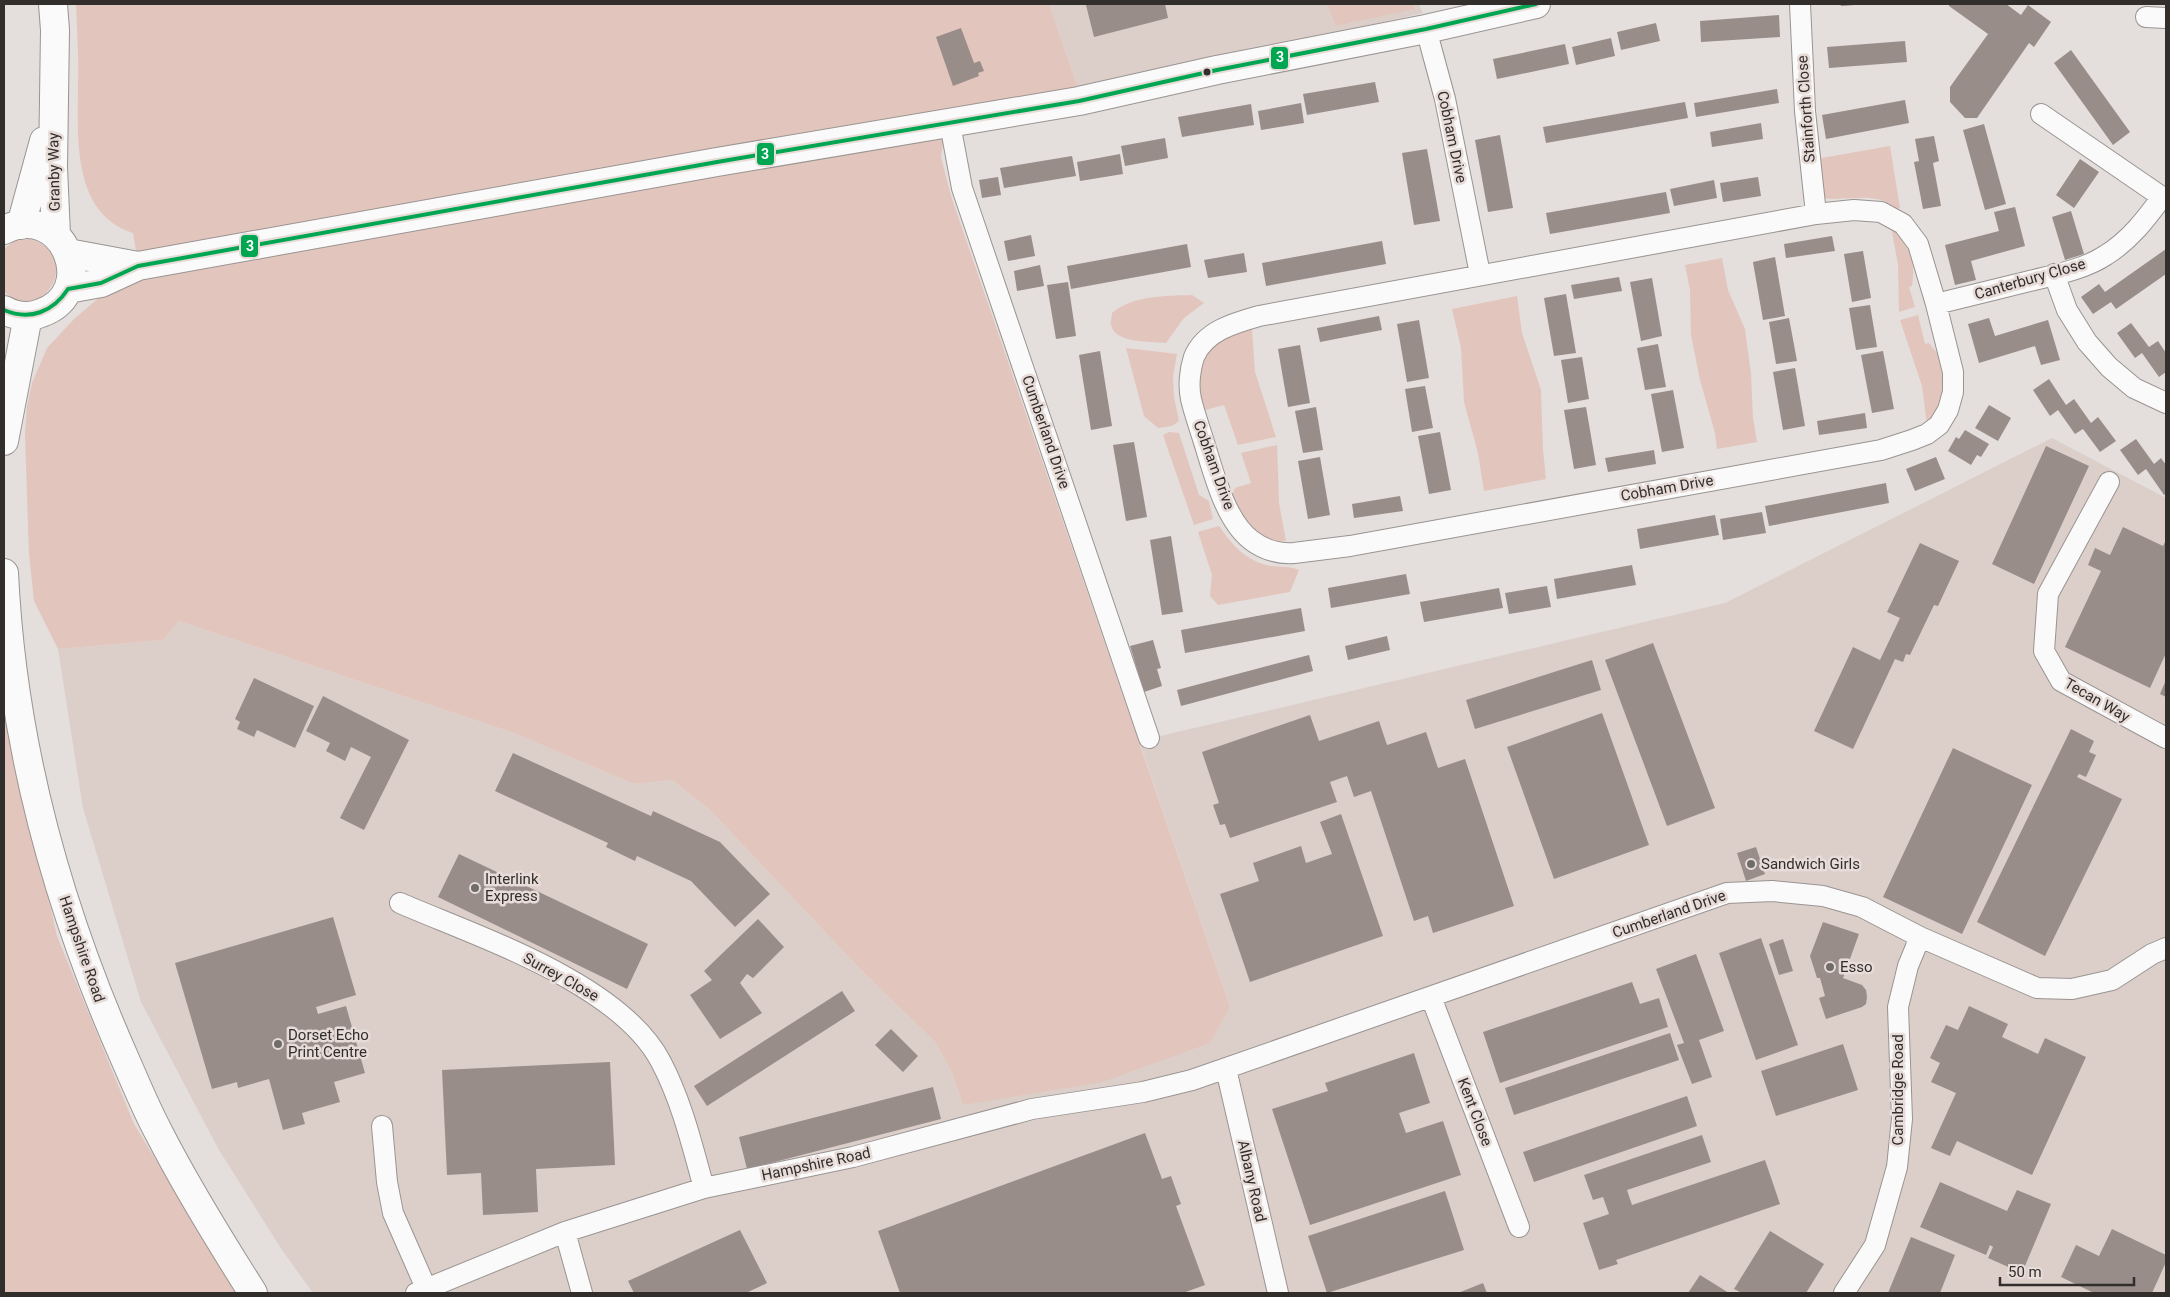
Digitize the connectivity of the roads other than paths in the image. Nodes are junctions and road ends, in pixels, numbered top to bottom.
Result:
1 (53, 4) edge
2 (1536, 4) edge
3 (1800, 4) edge
4 (2146, 17) dead end
5 (2166, 18) edge
6 (1426, 30) junction
7 (54, 109) junction
8 (2042, 114) dead end
9 (950, 124) junction
10 (1816, 214) junction
11 (12, 227) edge
12 (62, 244) junction
13 (138, 266) junction
14 (1480, 274) junction
15 (2054, 274) junction
16 (68, 289) junction
17 (1936, 304) junction
18 (16, 313) edge
19 (2166, 404) edge
20 (4, 441) edge
21 (2109, 482) dead end
22 (4, 574) edge
23 (1149, 738) dead end
24 (2166, 738) edge
25 (400, 903) dead end
26 (1920, 937) junction
27 (2166, 948) edge
28 (1431, 997) junction
29 (1226, 1069) junction
30 (382, 1126) dead end
31 (704, 1188) junction
32 (1519, 1227) dead end
33 (565, 1232) junction
34 (421, 1291) edge
35 (253, 1293) edge
36 (582, 1293) edge
37 (1278, 1293) edge
38 (1844, 1293) edge

1 - 7 main road, Granby Way
2 - 6 main road
3 - 10 street, Stainforth Close
4 - 5 street
6 - 9 main road
6 - 14 street, Cobham Drive
7 - 11 main road, Granby Way
7 - 12 main road, Granby Way
8 - 15 street, Canterbury Close
9 - 13 main road
9 - 23 street, Cumberland Drive
10 - 14 street, Cobham Drive
10 - 17 street, Cobham Drive
11 - 12 main road
12 - 13 main road
12 - 16 main road, Granby Way
13 - 16 main road
14 - 17 street, Cobham Drive
15 - 17 street, Canterbury Close
15 - 19 street
16 - 18 main road
18 - 20 main road
21 - 24 street, Tecan Way
22 - 35 main road, Hampshire Road
25 - 31 street, Surrey Close
26 - 27 street, Cumberland Drive
26 - 28 street, Cumberland Drive
26 - 38 street, Cambridge Road
28 - 29 street, Cumberland Drive
28 - 32 street, Kent Close
29 - 31 street, Hampshire Road
29 - 37 street, Albany Road
30 - 34 street
31 - 33 street, Hampshire Road
33 - 34 street, Hampshire Road
33 - 36 street

